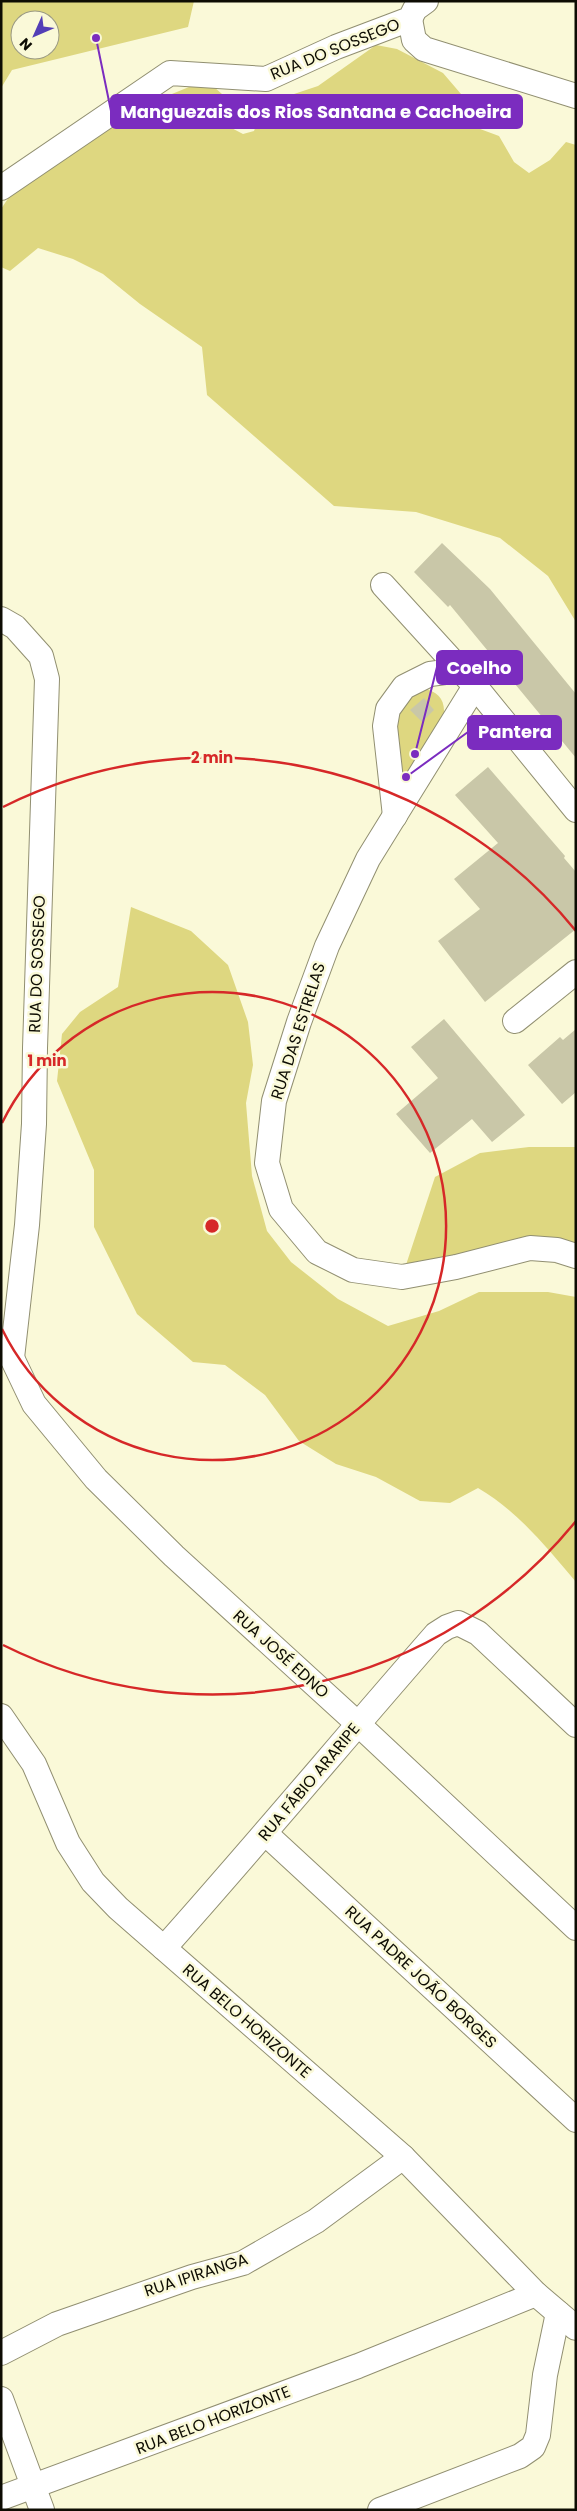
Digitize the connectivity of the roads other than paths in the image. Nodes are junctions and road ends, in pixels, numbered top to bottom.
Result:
1 (426, 1) edge
2 (410, 19) junction
3 (576, 96) edge
4 (1, 188) edge
5 (383, 586) dead end
6 (1, 619) edge
7 (468, 678) junction
8 (576, 810) edge
9 (395, 816) junction
10 (576, 972) edge
11 (515, 1021) dead end
12 (576, 1256) edge
13 (6, 1360) edge
14 (1, 1716) edge
15 (357, 1723) junction
16 (576, 1725) edge
17 (266, 1834) junction
18 (576, 1928) edge
19 (164, 1948) junction
20 (576, 2120) edge
21 (403, 2157) junction
22 (536, 2294) junction
23 (571, 2322) edge
24 (1, 2353) edge
25 (1, 2399) edge
26 (35, 2487) junction
27 (1, 2498) edge
28 (42, 2510) edge
29 (380, 2510) edge

1 - 2 street, RUA DO SOSSEGO
2 - 3 street
2 - 4 street, RUA DO SOSSEGO
5 - 7 street
6 - 13 street, RUA DO SOSSEGO
7 - 8 street
7 - 9 street, RUA DAS ESTRELAS
7 - 9 street
9 - 12 street, RUA DAS ESTRELAS
10 - 11 street
13 - 15 street, RUA JOSÉ EDNO
14 - 19 street, RUA BELO HORIZONTE
15 - 16 street, RUA FÁBIO ARARIPE
15 - 17 street, RUA FÁBIO ARARIPE
15 - 18 street, RUA JOSÉ EDNO
17 - 19 street, RUA FÁBIO ARARIPE
17 - 20 street, RUA PADRE JOÃO BORGES
19 - 21 street, RUA BELO HORIZONTE
21 - 22 street, RUA BELO HORIZONTE
21 - 24 street, RUA IPIRANGA
22 - 23 street, RUA BELO HORIZONTE
22 - 26 street, RUA BELO HORIZONTE
23 - 29 street
25 - 26 street
26 - 27 street, RUA BELO HORIZONTE
26 - 28 street

